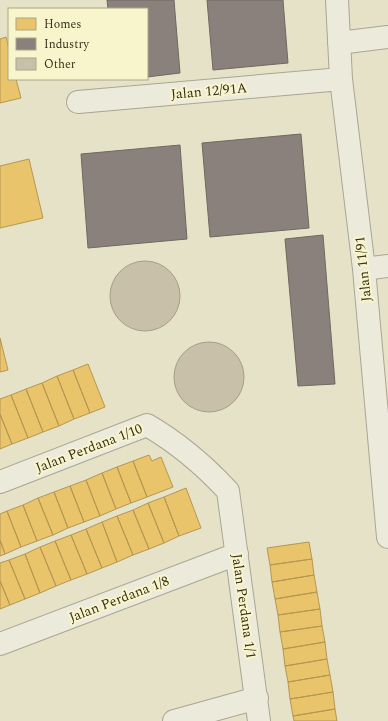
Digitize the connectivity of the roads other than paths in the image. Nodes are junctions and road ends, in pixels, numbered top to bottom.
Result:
1 (337, 0) edge
2 (388, 37) edge
3 (339, 43) junction
4 (340, 79) junction
5 (78, 102) dead end
6 (388, 266) edge
7 (364, 269) junction
8 (0, 482) edge
9 (228, 491) joint
10 (388, 537) edge
11 (237, 554) junction
12 (0, 644) edge
13 (257, 698) junction
14 (174, 721) edge
15 (259, 721) edge

1 - 3 street, Jalan 11/91
2 - 3 street
3 - 4 street, Jalan 11/91
4 - 5 street, Jalan 12/91A
4 - 7 street, Jalan 11/91
6 - 7 street
7 - 10 street, Jalan 11/91
8 - 9 street, Jalan Perdana 1/10
9 - 11 street, Jalan Perdana 1/1
11 - 12 street, Jalan Perdana 1/8
11 - 13 street, Jalan Perdana 1/1
13 - 14 street
13 - 15 street, Jalan Perdana 1/1

